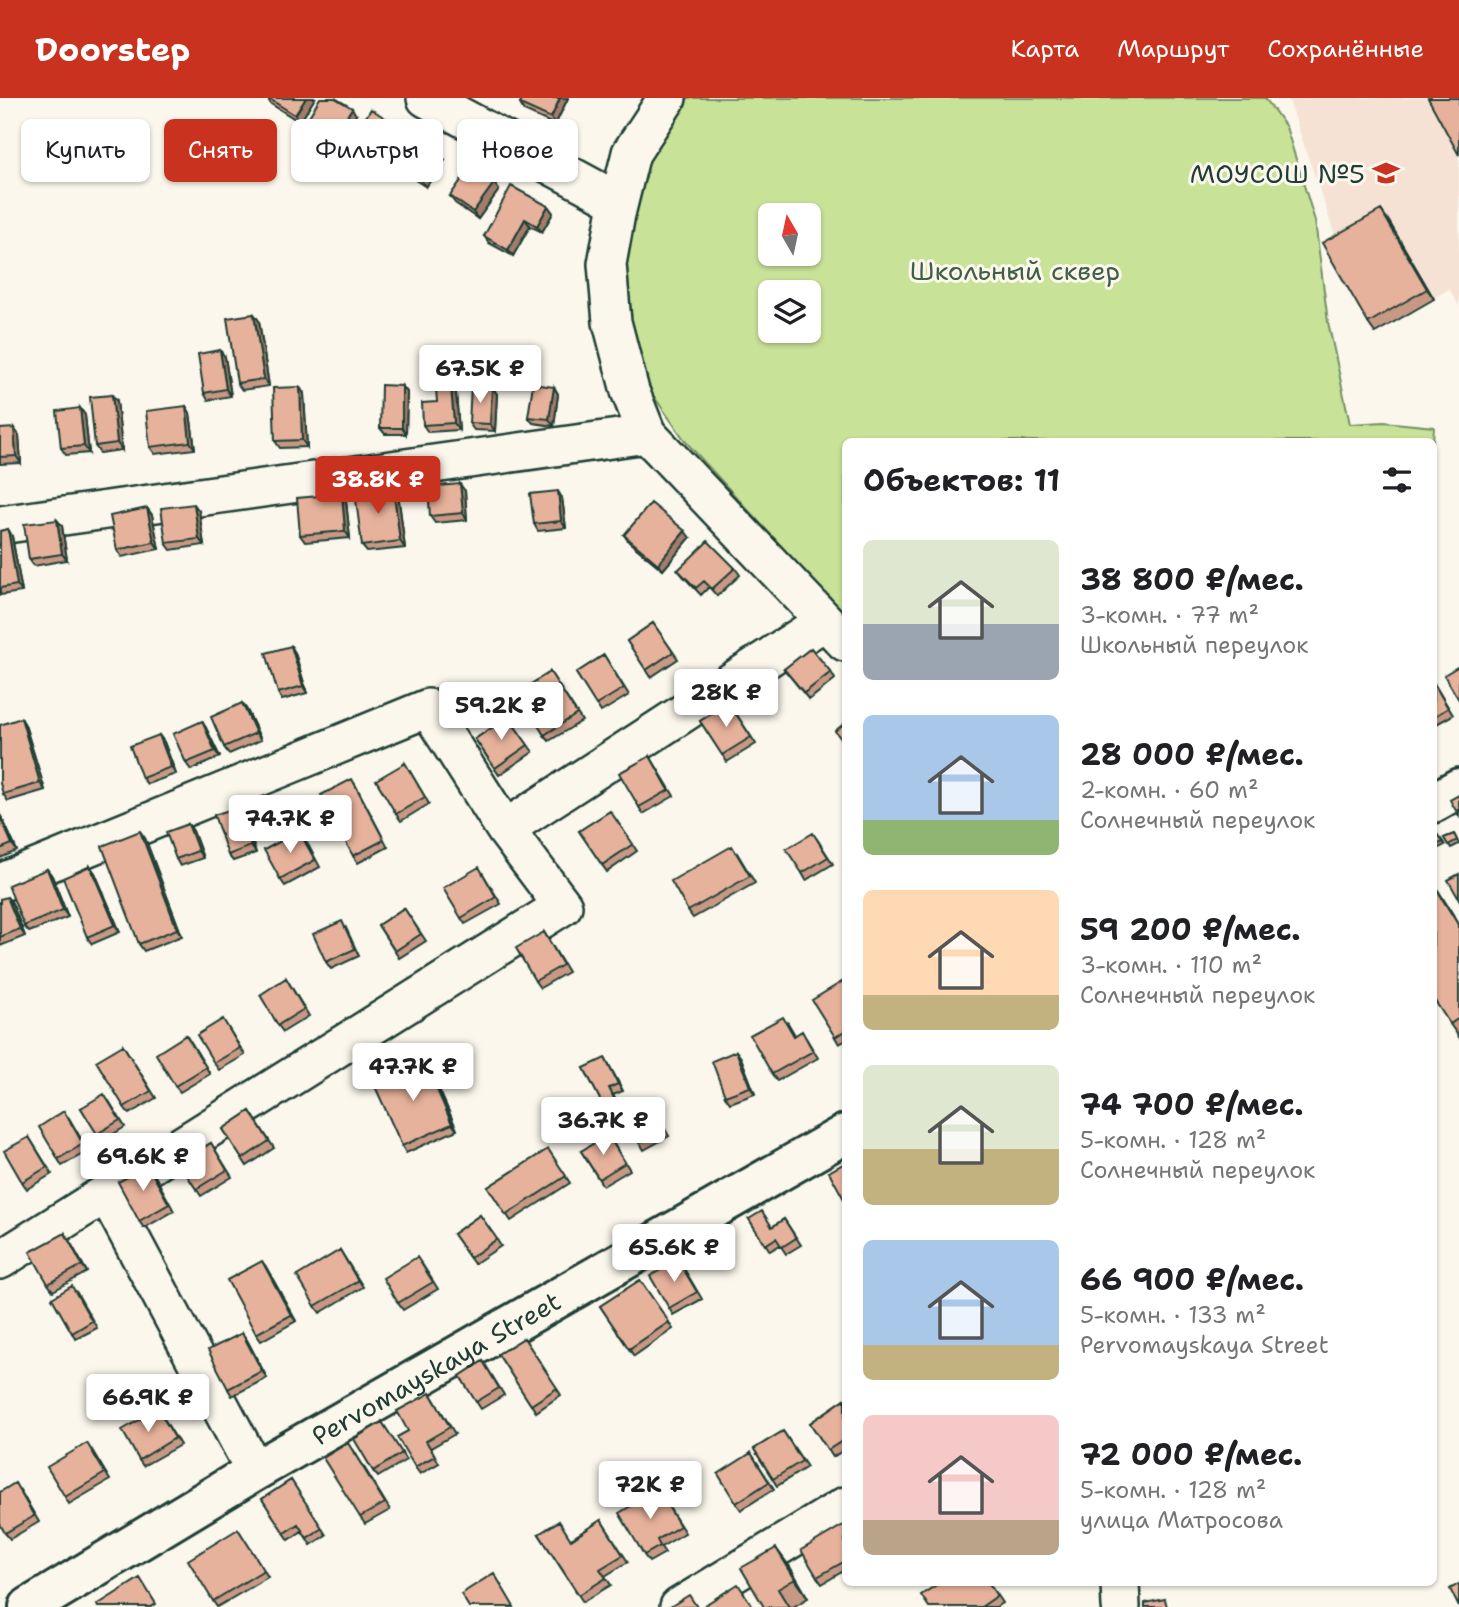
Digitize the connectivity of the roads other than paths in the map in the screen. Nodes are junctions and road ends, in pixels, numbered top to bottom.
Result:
1 (426, 98) edge
2 (667, 98) edge
3 (619, 202) junction
4 (647, 434) junction
5 (0, 524) edge
6 (835, 631) edge
7 (1459, 789) edge
8 (1437, 801) edge
9 (505, 829) junction
10 (0, 883) edge
11 (842, 1136) edge
12 (107, 1194) junction
13 (0, 1260) edge
14 (255, 1471) junction
15 (842, 1508) edge
16 (1120, 1586) edge
17 (29, 1607) edge
18 (679, 1607) edge
19 (1121, 1607) edge

1 - 3 street
2 - 3 street
3 - 4 street
4 - 5 street
4 - 6 street
6 - 9 street
7 - 8 main road
9 - 10 street
9 - 12 street
11 - 14 main road, Pervomayskaya Street
12 - 13 street
12 - 14 street
14 - 17 main road, Pervomayskaya Street
15 - 18 street
16 - 19 street

